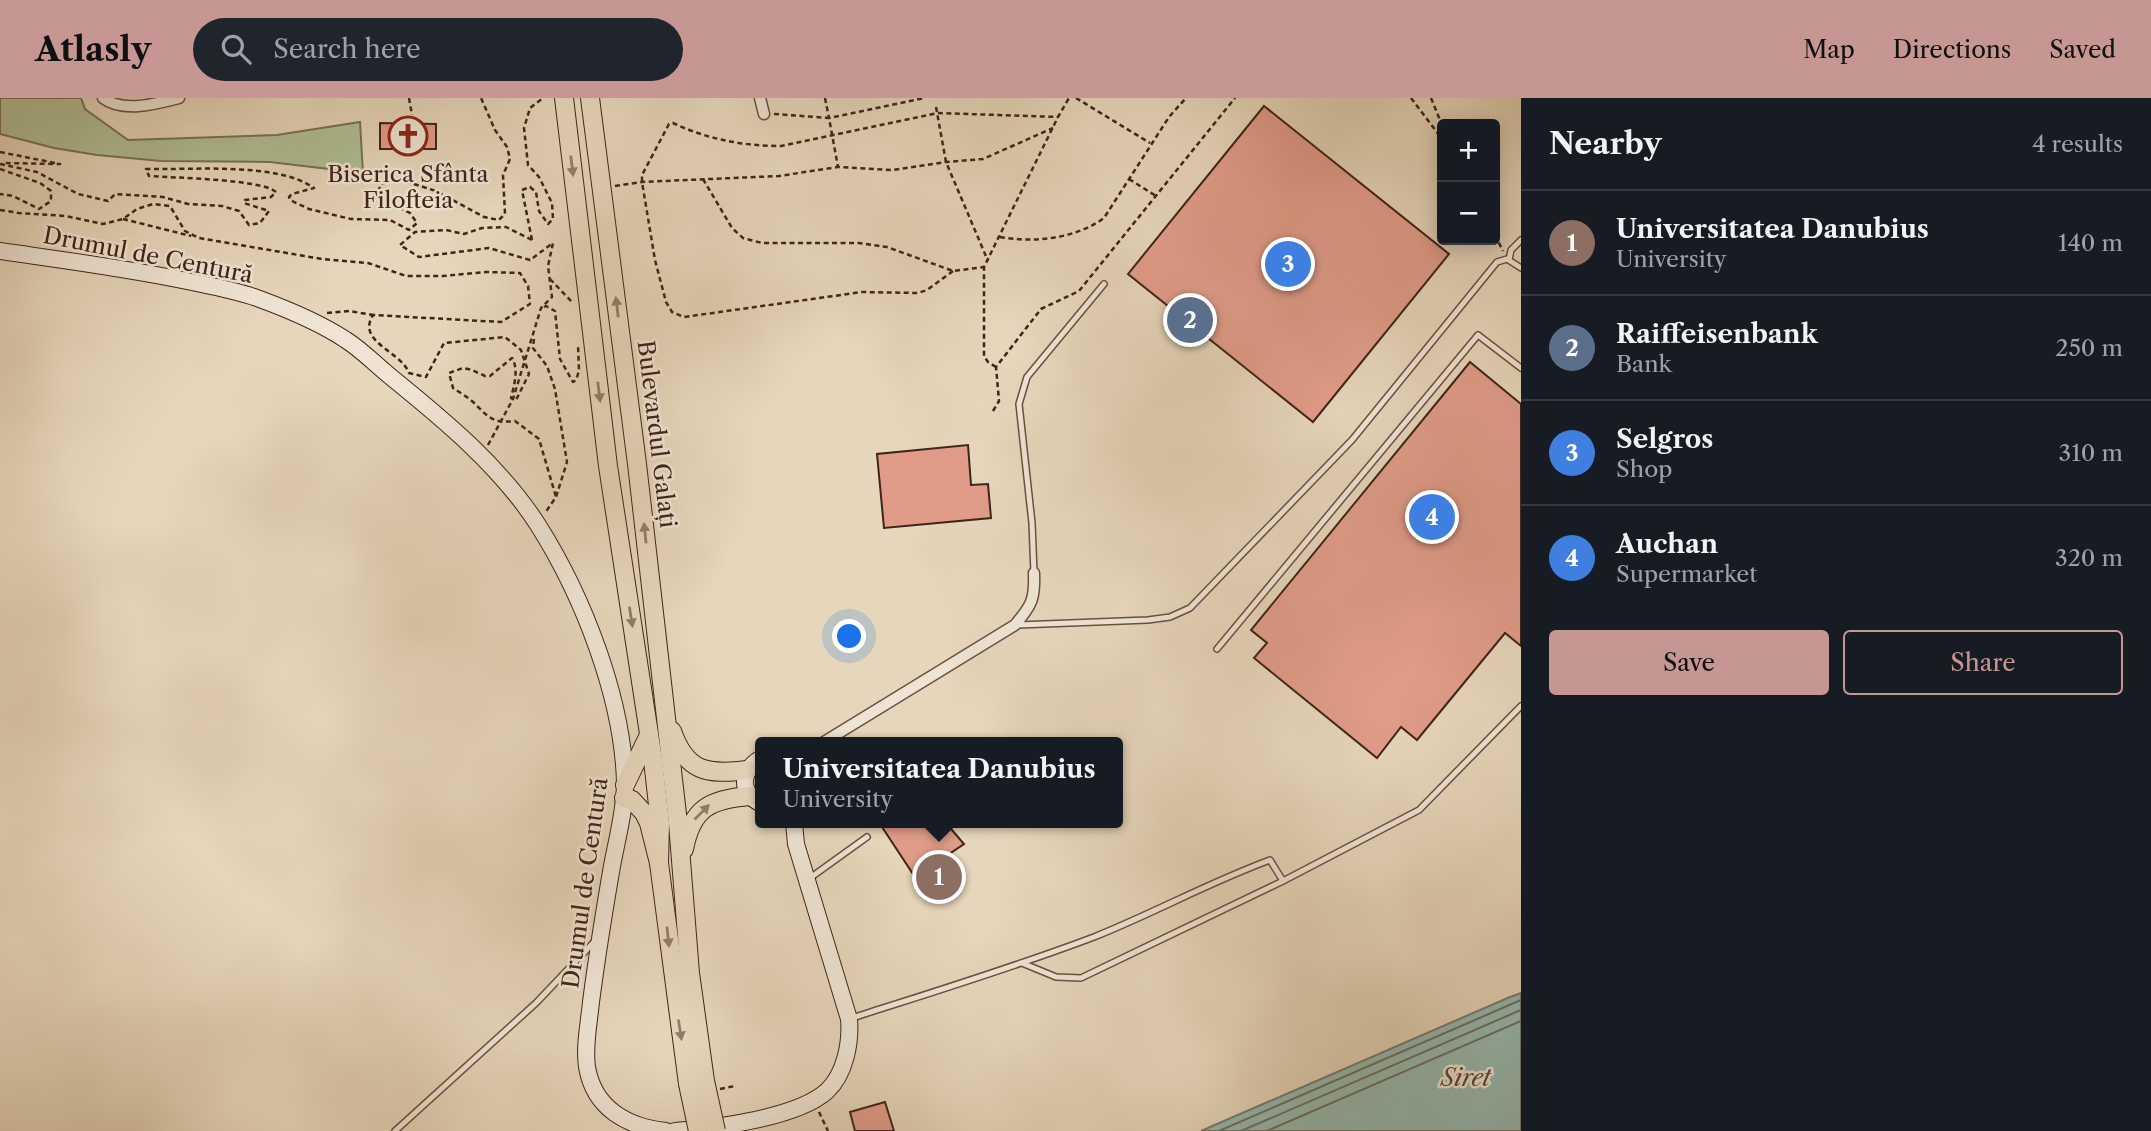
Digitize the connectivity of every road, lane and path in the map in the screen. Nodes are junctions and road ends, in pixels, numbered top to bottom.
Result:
1 (103, 98) edge
2 (178, 98) edge
3 (409, 98) edge
4 (481, 98) edge
5 (543, 98) edge
6 (564, 98) edge
7 (590, 98) edge
8 (760, 98) edge
9 (825, 98) edge
10 (923, 98) edge
11 (1069, 98) edge
12 (1076, 98) edge
13 (1186, 98) edge
14 (1236, 98) edge
15 (1410, 98) edge
16 (1431, 98) edge
17 (936, 107) dead end
18 (938, 113) junction
19 (764, 114) joint
20 (412, 115) dead end
21 (1058, 117) junction
22 (828, 118) junction
23 (1440, 119) edge
24 (1052, 128) junction
25 (1437, 133) edge
26 (832, 137) junction
27 (1150, 143) dead end
28 (0, 152) edge
29 (946, 162) junction
30 (0, 163) edge
31 (838, 167) junction
32 (0, 169) edge
33 (703, 179) junction
34 (1128, 179) junction
35 (642, 182) junction
36 (602, 188) junction
37 (0, 194) edge
38 (1156, 196) junction
39 (0, 210) edge
40 (123, 219) junction
41 (197, 237) junction
42 (1000, 237) junction
43 (1521, 240) edge
44 (1500, 245) edge
45 (0, 251) edge
46 (1508, 260) junction
47 (988, 261) junction
48 (984, 267) junction
49 (1521, 268) edge
50 (953, 271) junction
51 (549, 278) junction
52 (1104, 284) dead end
53 (576, 308) dead end
54 (541, 309) junction
55 (373, 314) junction
56 (313, 322) junction
57 (534, 334) junction
58 (578, 340) dead end
59 (525, 363) junction
60 (996, 367) junction
61 (1521, 368) edge
62 (513, 398) junction
63 (993, 411) dead end
64 (501, 423) junction
65 (481, 457) junction
66 (556, 497) junction
67 (537, 525) junction
68 (1034, 573) joint
69 (1015, 625) junction
70 (1217, 649) dead end
71 (1521, 706) edge
72 (665, 711) junction
73 (649, 735) junction
74 (832, 737) edge
75 (754, 765) edge
76 (625, 791) junction
77 (755, 799) edge
78 (783, 828) edge
79 (794, 828) edge
80 (867, 836) dead end
81 (796, 844) junction
82 (682, 859) junction
83 (659, 863) junction
84 (807, 881) junction
85 (1283, 881) junction
86 (599, 936) junction
87 (1022, 963) junction
88 (849, 1019) junction
89 (704, 1085) junction
90 (735, 1086) dead end
91 (811, 1101) junction
92 (395, 1131) edge
93 (666, 1131) edge
94 (675, 1131) edge
95 (698, 1131) edge
96 (716, 1131) edge
97 (828, 1131) edge

1 - 2 street
3 - 20 path
4 - 30 path
5 - 51 path
6 -> 73 main road
7 - 36 main road, Bulevardul Galați
8 - 19 street
9 - 22 path
10 - 22 path
11 - 21 path
12 - 27 path
13 - 34 path
14 - 38 path
15 - 25 path
16 - 23 path
17 - 18 path
18 - 21 path
18 - 26 path
18 - 29 path
19 - 22 path
21 - 24 path
22 - 26 path
24 - 29 path
24 - 42 path
26 - 31 path
26 - 35 path
28 - 30 path
29 - 31 path
29 - 47 path
31 - 33 path
32 - 37 path
33 - 35 path
33 - 50 path
34 - 38 path
34 - 42 path
35 - 36 path
35 - 50 path
72 -> 36 main road, Bulevardul Galați
38 - 60 path
39 - 40 path
40 - 41 path
40 - 41 path
41 - 55 path
42 - 47 path
43 - 46 lane
44 - 46 path
45 - 56 street, Drumul de Centură
46 - 49 lane
46 - 69 lane
47 - 48 path
48 - 50 path
48 - 60 path
51 - 53 path
51 - 54 path
52 - 68 lane
54 - 57 path
54 - 58 path
55 - 56 path
55 - 59 path
56 - 65 street, Drumul de Centură
57 - 59 path
57 - 66 path
59 - 62 path
59 - 62 path
60 - 63 path
61 - 70 lane
62 - 64 path
62 - 64 path
64 - 65 path
64 - 66 path
65 - 67 street, Drumul de Centură
66 - 67 path
67 - 76 street, Drumul de Centură
68 - 69 street
69 - 74 street
71 - 85 lane
72 - 75 main road
72 - 82 main road, Bulevardul Galați
73 - 76 main road
73 - 83 main road
75 - 77 street
76 - 83 main road
76 - 86 street, Drumul de Centură
82 -> 77 main road
78 - 81 street
79 - 81 street
80 - 84 lane
81 - 84 street
82 - 89 main road, Bulevardul Galați
83 -> 89 main road
84 - 88 street
85 - 87 lane
85 - 87 lane
86 - 92 lane
86 - 93 street, Drumul de Centură
87 - 88 lane
88 - 91 street
89 - 90 path
89 - 95 main road, bridge
89 - 96 main road, bridge
91 - 94 street
91 - 97 path

